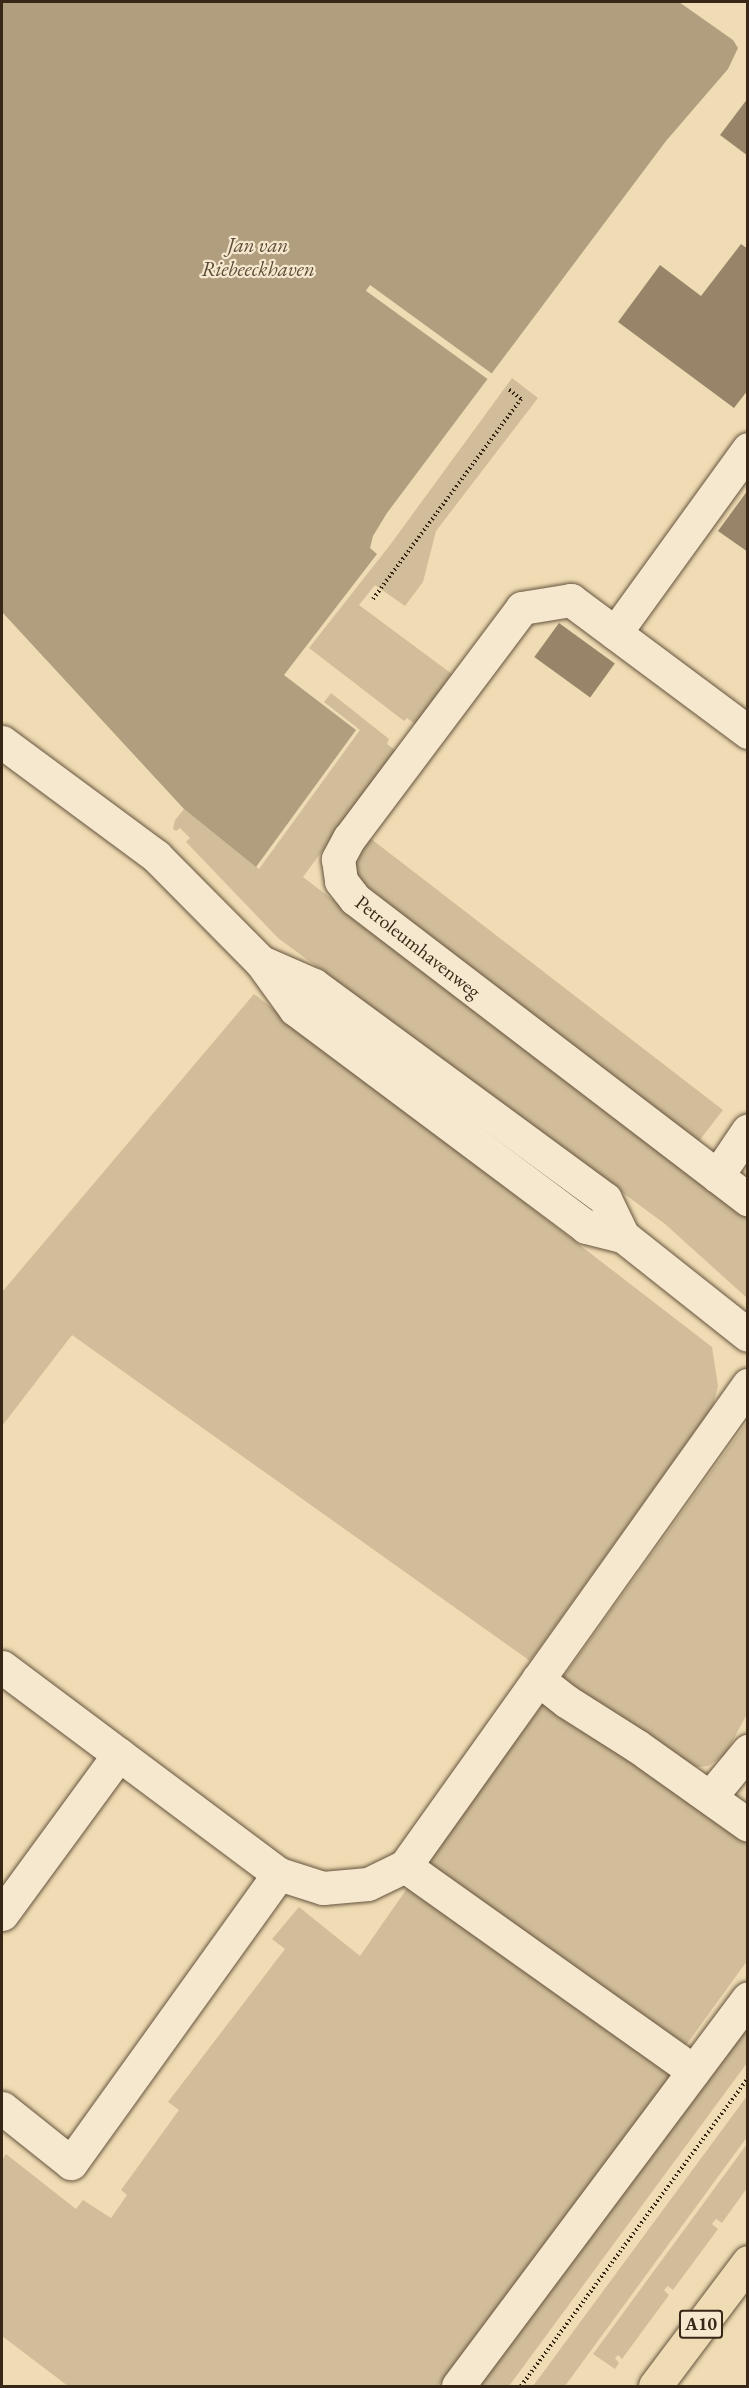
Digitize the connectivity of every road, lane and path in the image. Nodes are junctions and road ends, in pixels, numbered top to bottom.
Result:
1 (508, 389) dead end
2 (747, 449) edge
3 (373, 599) dead end
4 (615, 633) junction
5 (747, 732) edge
6 (2, 742) edge
7 (747, 1130) edge
8 (717, 1176) junction
9 (747, 1200) edge
10 (747, 1335) edge
11 (747, 1385) edge
12 (2, 1667) edge
13 (538, 1679) junction
14 (747, 1751) edge
15 (119, 1754) junction
16 (710, 1797) junction
17 (747, 1825) edge
18 (405, 1866) junction
19 (279, 1874) junction
20 (2, 1914) edge
21 (747, 1998) edge
22 (693, 2071) junction
23 (747, 2078) edge
24 (2, 2108) edge
25 (747, 2262) edge
26 (458, 2386) edge
27 (521, 2386) edge
28 (656, 2386) edge

1 - 3 path
2 - 4 street
4 - 5 street
4 - 8 street, Petroleumhavenweg
6 - 10 street
7 - 8 street
8 - 9 street, Petroleumhavenweg
11 - 13 street
12 - 15 street
13 - 16 street
13 - 18 street
14 - 16 street
15 - 19 street
15 - 20 street
16 - 17 street
18 - 19 street
18 - 22 street
19 - 24 street
21 - 22 street
22 - 26 street
23 - 27 path
25 - 28 highway, A10

